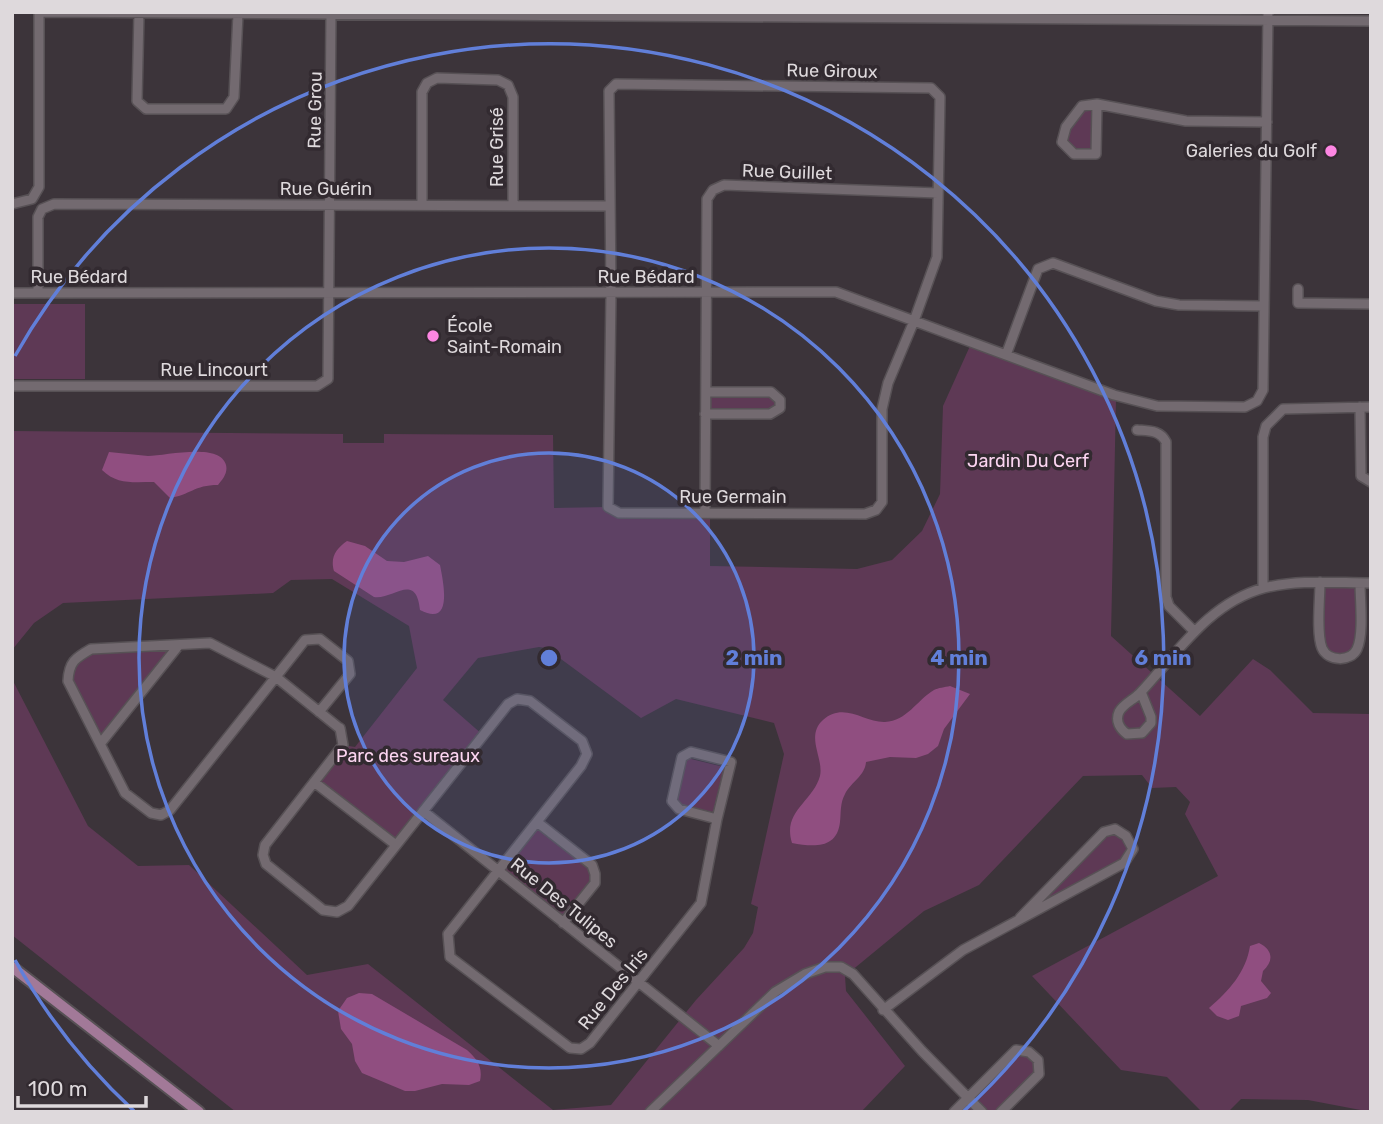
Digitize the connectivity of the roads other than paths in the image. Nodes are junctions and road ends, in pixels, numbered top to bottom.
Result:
1 (41, 12) edge
2 (139, 13) edge
3 (238, 14) junction
4 (331, 14) edge
5 (1268, 16) edge
6 (1371, 21) edge
7 (1097, 104) junction
8 (1267, 122) junction
9 (939, 193) junction
10 (12, 204) edge
11 (329, 205) junction
12 (422, 205) junction
13 (513, 206) junction
14 (610, 206) junction
15 (1298, 289) dead end
16 (706, 292) junction
17 (12, 293) edge
18 (38, 293) junction
19 (328, 293) junction
20 (611, 293) junction
21 (1371, 304) edge
22 (1264, 306) junction
23 (914, 321) junction
24 (1006, 355) junction
25 (12, 386) edge
26 (706, 392) junction
27 (1360, 407) junction
28 (1371, 407) edge
29 (705, 414) junction
30 (1137, 430) dead end
31 (1371, 482) edge
32 (705, 513) junction
33 (1320, 582) junction
34 (1360, 583) junction
35 (1371, 583) edge
36 (1263, 588) junction
37 (1194, 631) junction
38 (179, 645) junction
39 (276, 677) junction
40 (1141, 692) junction
41 (319, 712) junction
42 (100, 744) junction
43 (314, 782) junction
44 (423, 811) junction
45 (717, 819) junction
46 (537, 822) junction
47 (396, 845) junction
48 (498, 870) junction
49 (1020, 918) junction
50 (563, 923) junction
51 (12, 968) edge
52 (639, 982) junction
53 (883, 1010) junction
54 (719, 1046) junction
55 (968, 1098) junction
56 (199, 1112) edge
57 (650, 1112) edge
58 (954, 1112) edge
59 (982, 1112) edge
60 (1001, 1112) edge

1 - 2 street
1 - 10 street
2 - 3 street
2 - 3 street
3 - 4 street
4 - 5 street
4 - 11 street, Rue Grou
5 - 6 street
5 - 8 street
7 - 7 street
7 - 8 street
8 - 22 street
9 - 14 street, Rue Giroux
9 - 16 street, Rue Guillet
9 - 23 street, Rue Giroux
11 - 12 street, Rue Guérin
11 - 18 street, Rue Guérin
11 - 19 street, Rue Grou
12 - 13 street, Rue Guérin
12 - 13 street, Rue Grisé
13 - 14 street, Rue Guérin
14 - 20 street
15 - 21 street
16 - 20 street, Rue Bédard
16 - 23 street, Rue Bédard
16 - 26 street, Rue Guillet
17 - 18 street, Rue Bédard
18 - 19 street, Rue Bédard
19 - 20 street, Rue Bédard
19 - 25 street, Rue Lincourt
20 - 32 street, Rue Germain
22 - 24 street
22 - 24 street, Rue Bédard
23 - 24 street, Rue Bédard
23 - 32 street, Rue Germain
26 - 29 street, Rue Guillet
26 - 29 street
27 - 28 street
27 - 31 street
27 - 36 street
29 - 32 street, Rue Guillet
30 - 37 street
33 - 34 street
33 - 34 street
33 - 36 street
34 - 35 street
36 - 37 street
37 - 40 street
38 - 39 street
38 - 42 street
38 - 42 street
39 - 41 street
39 - 41 street
39 - 42 street
40 - 40 street
41 - 43 street
43 - 47 street
43 - 47 street
44 - 46 street
44 - 47 street
44 - 48 street, Rue Des Tulipes
45 - 45 street, Rue Des Iris
45 - 52 street, Rue Des Iris
46 - 48 street
46 - 50 street
48 - 50 street, Rue Des Tulipes
48 - 52 street, Rue Des Iris
49 - 49 street
49 - 53 street
50 - 52 street, Rue Des Tulipes
51 - 56 main road
52 - 54 street, Rue Des Tulipes
53 - 54 street
53 - 55 street
54 - 57 street
55 - 58 street
55 - 59 street
55 - 60 street

